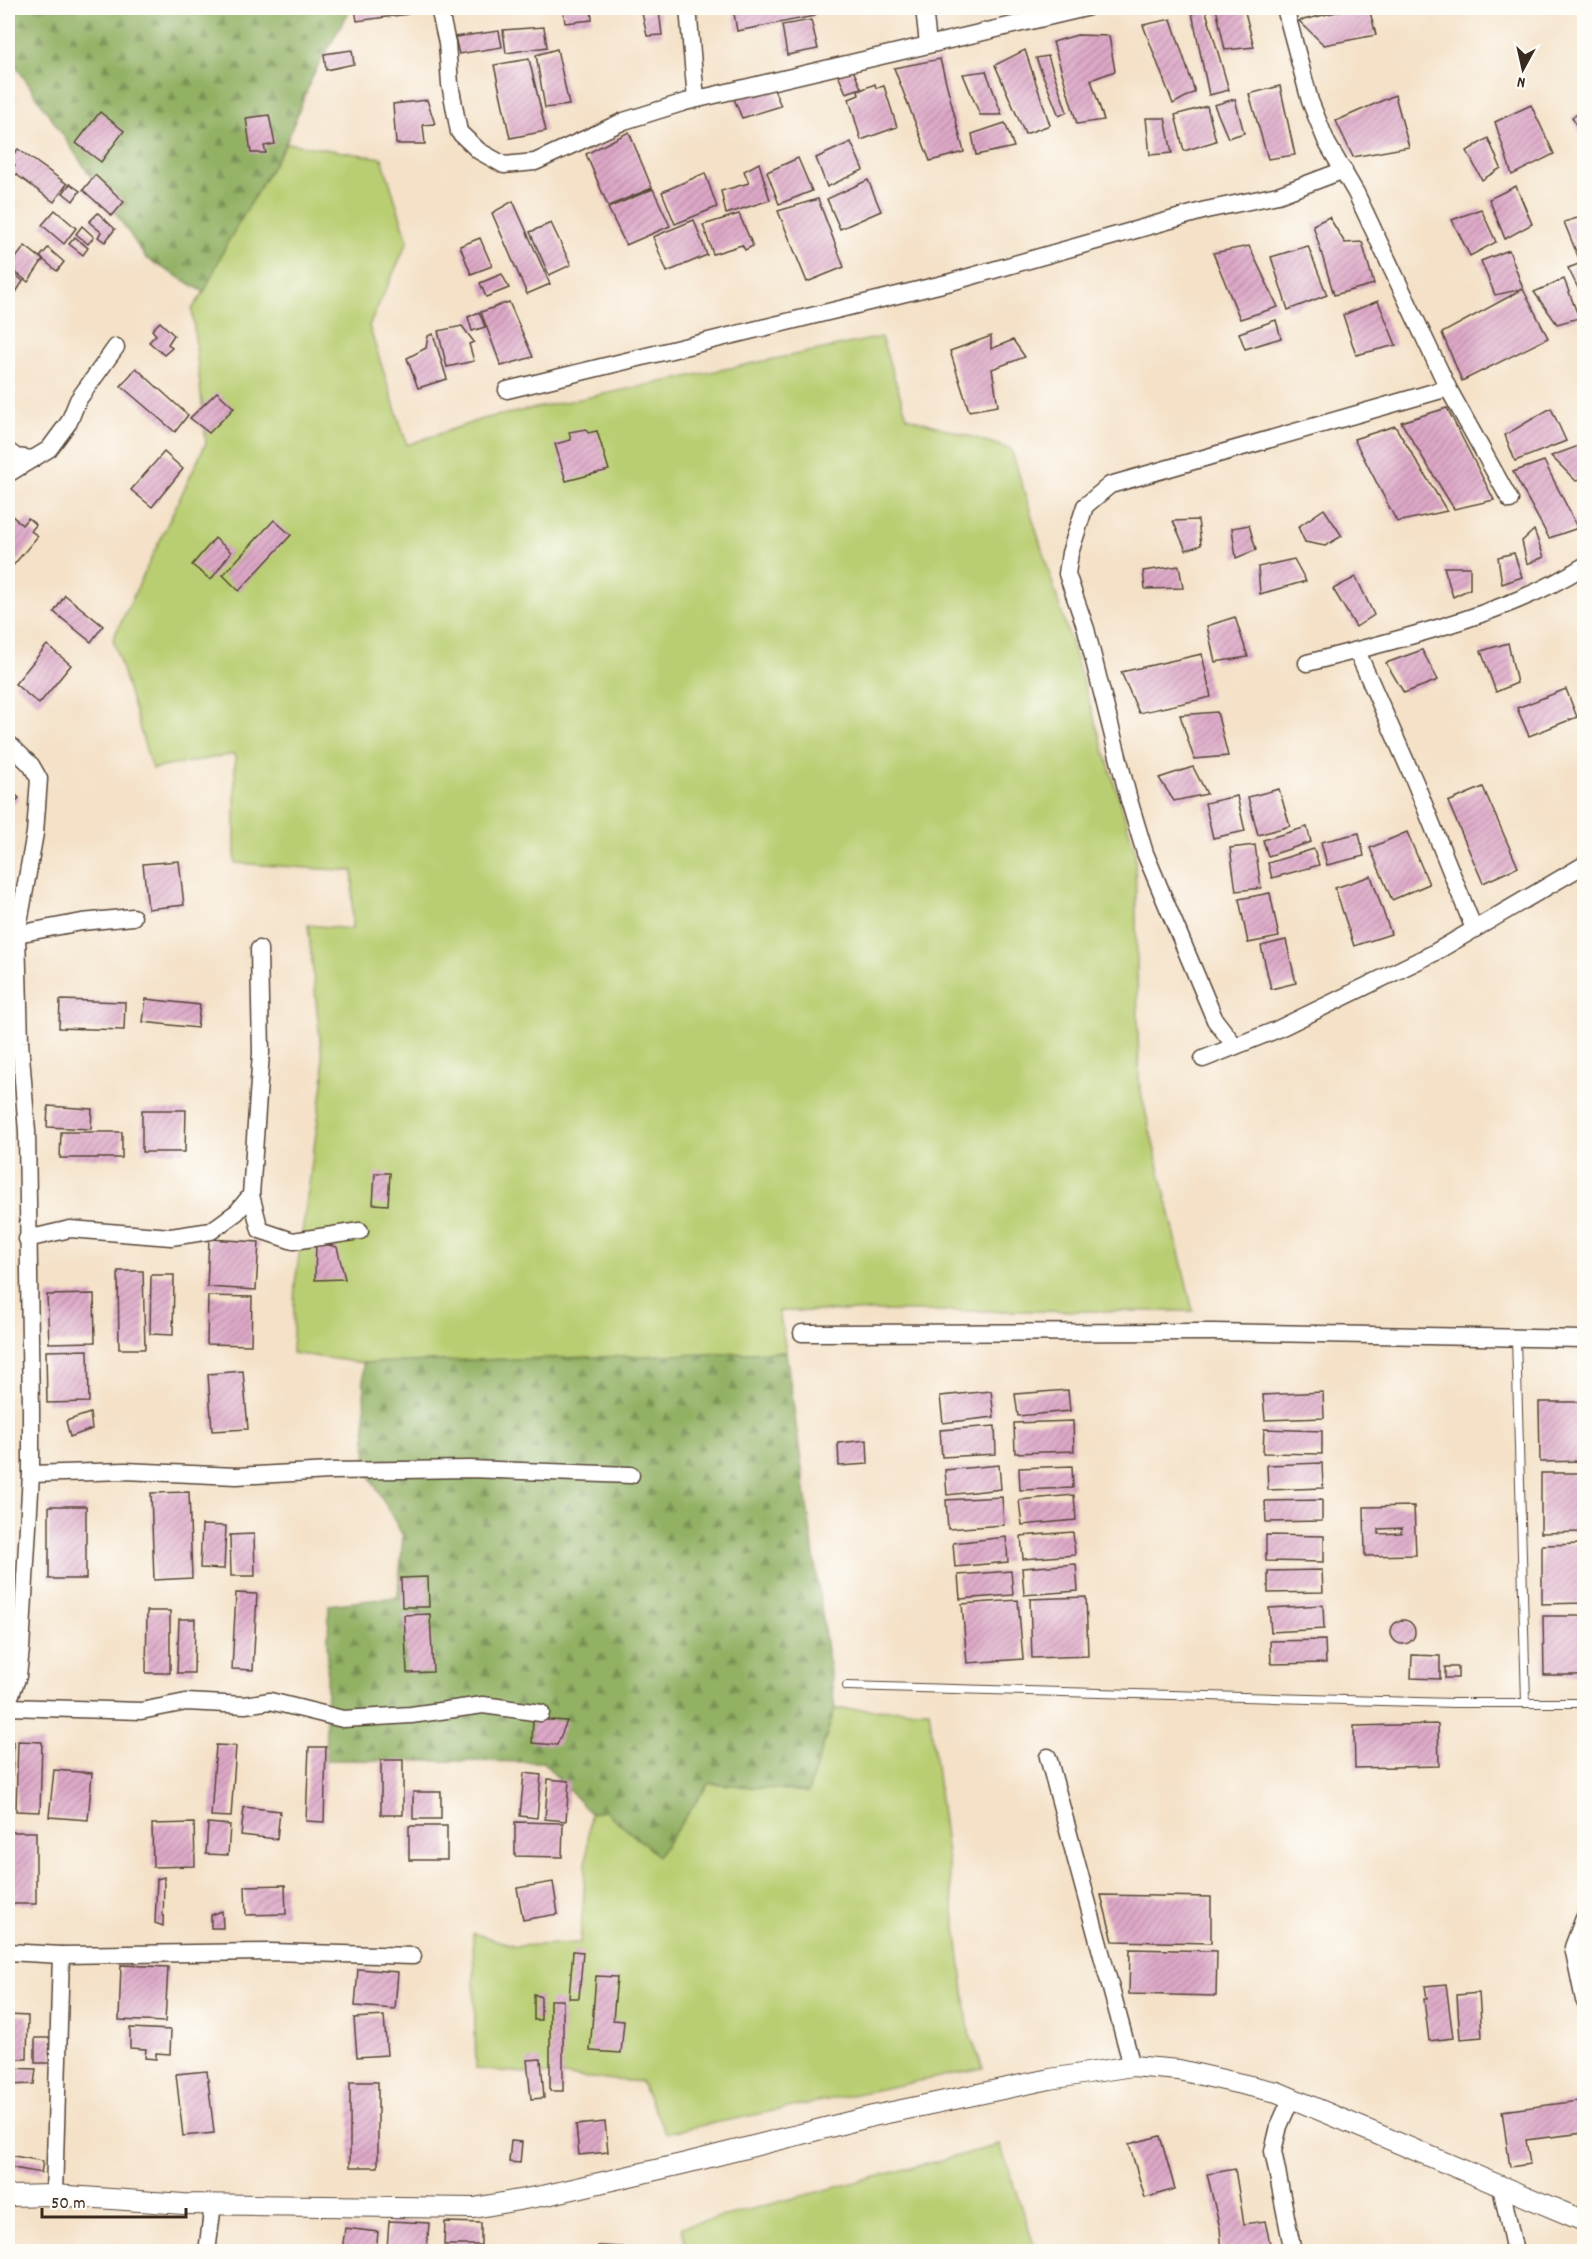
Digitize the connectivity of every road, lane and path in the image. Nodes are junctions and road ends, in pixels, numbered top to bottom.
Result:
1 (439, 8) edge
2 (688, 8) edge
3 (924, 8) edge
4 (1086, 8) edge
5 (1285, 8) edge
6 (928, 44) junction
7 (696, 99) junction
8 (1344, 170) junction
9 (116, 347) dead end
10 (1448, 388) junction
11 (507, 390) dead end
12 (8, 451) edge
13 (33, 459) junction
14 (8, 474) edge
15 (1510, 500) dead end
16 (1584, 566) edge
17 (1357, 651) junction
18 (1307, 663) dead end
19 (8, 743) edge
20 (1584, 864) edge
21 (133, 917) dead end
22 (1474, 928) junction
23 (17, 934) junction
24 (259, 949) dead end
25 (1235, 1046) junction
26 (1203, 1059) dead end
27 (251, 1195) junction
28 (360, 1231) dead end
29 (27, 1239) junction
30 (802, 1333) dead end
31 (1516, 1337) junction
32 (1584, 1339) edge
33 (31, 1474) junction
34 (631, 1475) dead end
35 (847, 1686) dead end
36 (8, 1702) edge
37 (1526, 1703) junction
38 (1584, 1703) edge
39 (8, 1707) edge
40 (541, 1713) dead end
41 (1048, 1757) dead end
42 (1584, 1918) edge
43 (8, 1952) edge
44 (61, 1955) junction
45 (413, 1956) dead end
46 (1584, 2000) edge
47 (1132, 2066) junction
48 (1291, 2098) junction
49 (1501, 2187) junction
50 (54, 2195) junction
51 (8, 2196) edge
52 (213, 2204) junction
53 (1584, 2221) edge
54 (207, 2252) edge
55 (1293, 2252) edge
56 (1515, 2252) edge

1 - 7 street
2 - 7 street
3 - 6 street
4 - 6 street
5 - 8 street
6 - 7 street
8 - 10 street
8 - 11 street
9 - 13 street
10 - 15 street
10 - 25 street
12 - 13 street
13 - 14 street
16 - 17 street
17 - 18 street
17 - 22 street
19 - 23 street
20 - 22 street
21 - 23 street
22 - 25 street
23 - 29 street
24 - 27 street
25 - 26 street
27 - 28 street
27 - 29 street
29 - 33 street
30 - 31 street
31 - 32 street
31 - 37 lane
33 - 34 street
33 - 36 street
35 - 37 lane
37 - 38 lane
39 - 40 street
41 - 47 street
42 - 46 street
43 - 44 street
44 - 45 street
44 - 50 street
47 - 48 street
47 - 52 street
48 - 49 street
48 - 55 street
49 - 53 street
49 - 56 street
50 - 51 street
50 - 52 street
52 - 54 street

